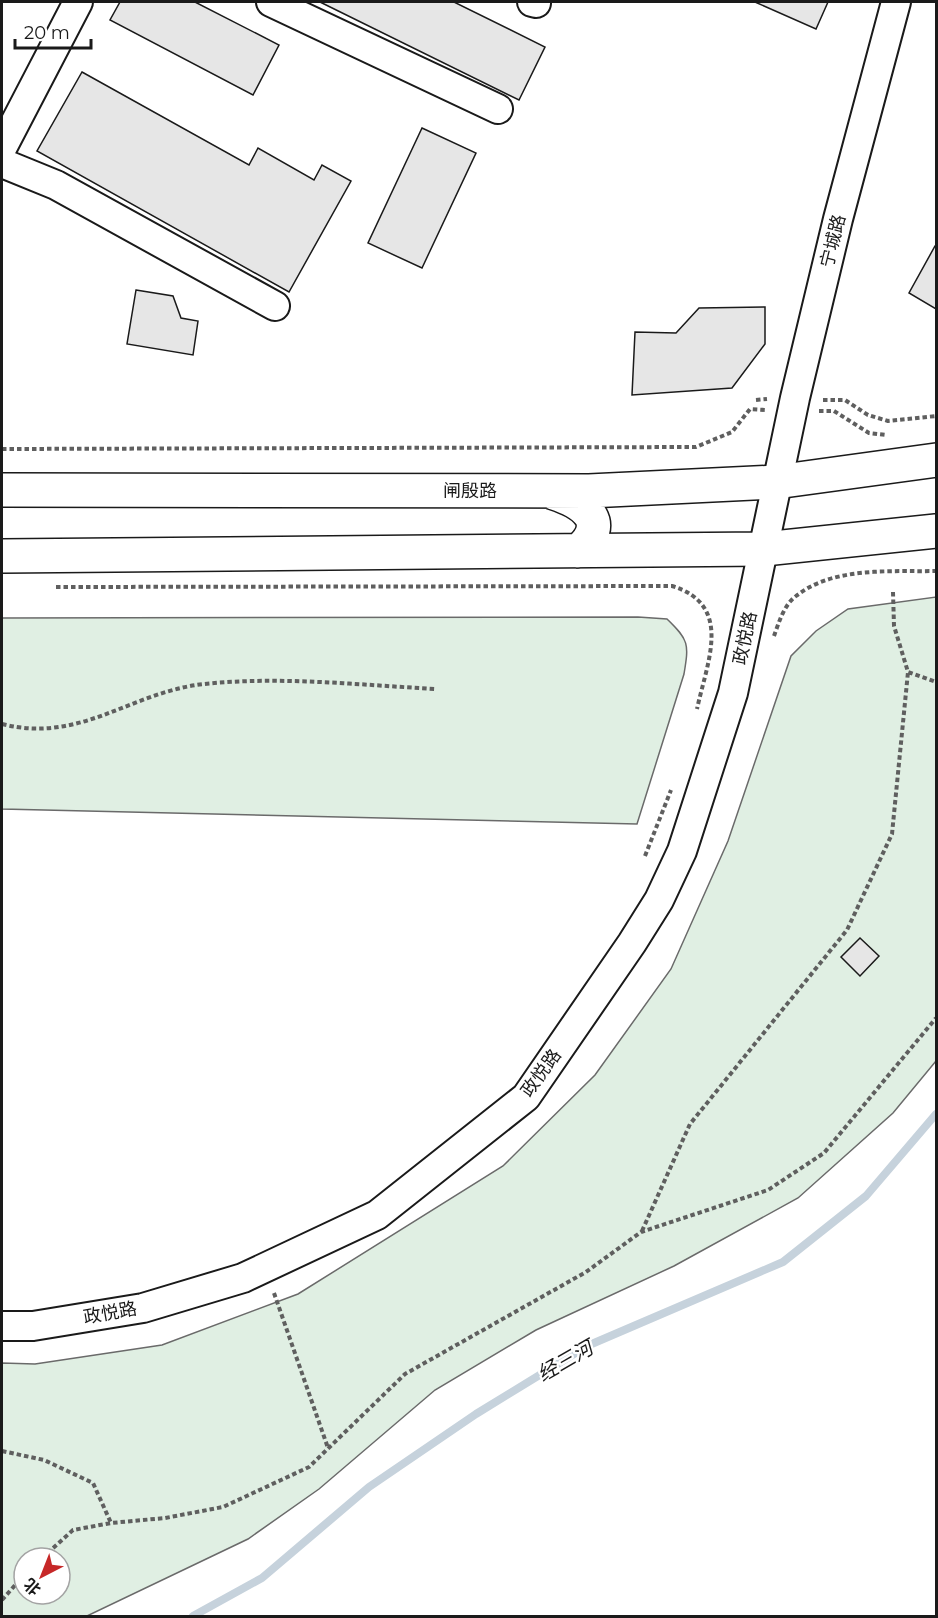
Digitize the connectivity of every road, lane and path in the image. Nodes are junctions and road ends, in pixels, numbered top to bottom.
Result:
1 (78, 2) edge
2 (271, 2) edge
3 (896, 2) edge
4 (498, 109) dead end
5 (2, 147) edge
6 (2, 163) edge
7 (275, 306) dead end
8 (795, 398) junction
9 (756, 400) dead end
10 (750, 409) dead end
11 (834, 411) dead end
12 (936, 416) edge
13 (894, 434) dead end
14 (2, 449) edge
15 (936, 460) edge
16 (776, 482) junction
17 (2, 490) edge
18 (550, 491) junction
19 (936, 531) edge
20 (764, 549) junction
21 (579, 551) junction
22 (2, 556) edge
23 (936, 571) edge
24 (48, 587) dead end
25 (893, 592) dead end
26 (773, 642) dead end
27 (908, 672) junction
28 (936, 682) edge
29 (436, 689) dead end
30 (694, 720) dead end
31 (2, 724) edge
32 (672, 786) dead end
33 (645, 856) dead end
34 (936, 1018) edge
35 (641, 1232) junction
36 (265, 1268) junction
37 (2, 1326) edge
38 (328, 1448) junction
39 (2, 1451) edge
40 (111, 1523) junction
41 (55, 1546) edge
42 (12, 1589) edge
43 (2, 1600) edge

1 - 5 street
2 - 4 street
3 - 8 street, 宁城路
6 - 7 street
8 - 9 path
8 - 12 path
8 - 16 street, 宁城路
10 - 14 path
11 - 13 path
15 - 16 main road, 闸殷路
16 - 18 main road, 闸殷路
16 - 20 street, 政悦路
17 - 18 main road, 闸殷路
18 - 21 main road
19 - 20 main road
20 - 21 main road
20 - 36 street, 政悦路
21 - 22 main road
23 - 26 path
24 - 30 path
25 - 27 path
27 - 28 path
27 - 35 path
29 - 31 path
32 - 33 path
34 - 35 path
35 - 38 path
36 - 37 street, 政悦路
36 - 38 path
38 - 40 path
39 - 40 path
40 - 41 path
42 - 43 path

